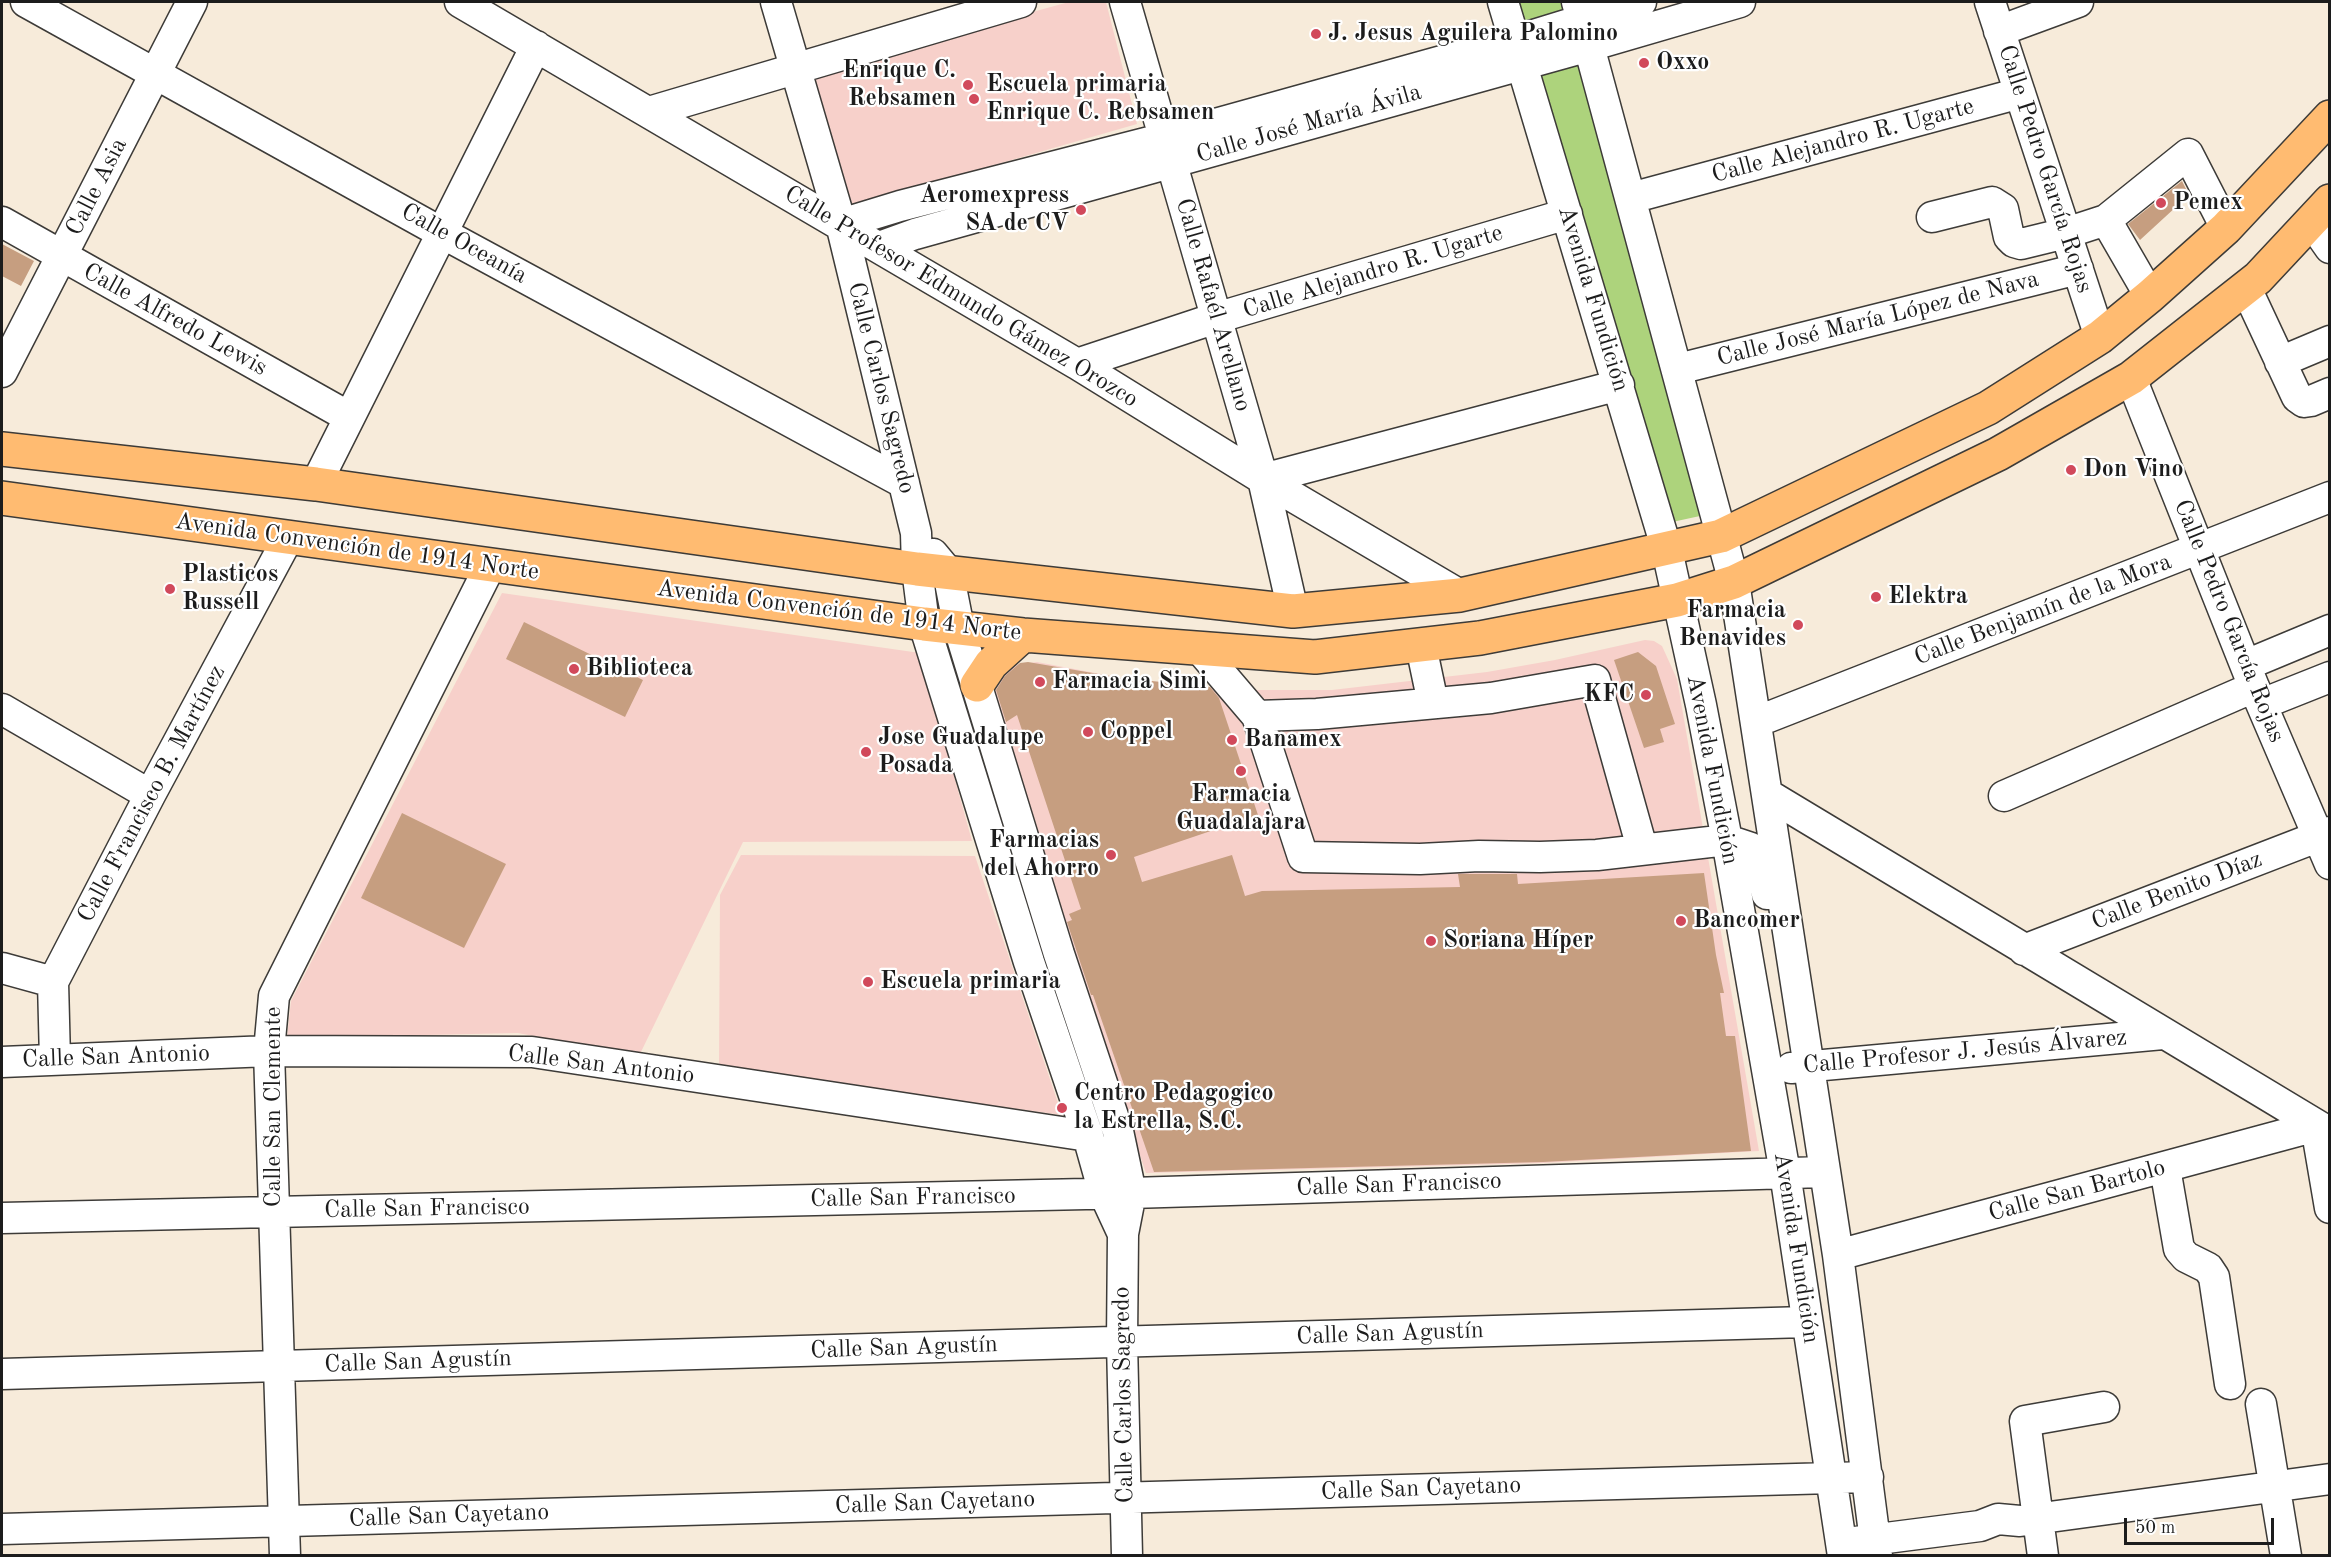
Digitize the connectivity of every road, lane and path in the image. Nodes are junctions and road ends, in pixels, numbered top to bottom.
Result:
1 (26, 2) edge
2 (192, 2) edge
3 (460, 2) edge
4 (776, 2) edge
5 (1021, 2) edge
6 (1125, 2) edge
7 (1503, 2) edge
8 (1641, 2) edge
9 (1740, 2) edge
10 (1990, 2) edge
11 (2078, 2) edge
12 (1583, 22) edge
13 (1999, 31) junction
14 (536, 46) junction
15 (1517, 53) junction
16 (795, 68) junction
17 (156, 73) junction
18 (2020, 93) junction
19 (649, 112) junction
20 (2330, 117) edge
21 (1168, 150) junction
22 (1631, 198) junction
23 (2320, 211) edge
24 (1567, 214) junction
25 (1932, 217) dead end
26 (2106, 220) junction
27 (2, 222) edge
28 (841, 224) junction
29 (2226, 228) junction
30 (442, 232) junction
31 (2066, 233) junction
32 (879, 247) junction
33 (2330, 248) edge
34 (61, 256) junction
35 (2078, 269) junction
36 (2246, 288) junction
37 (2150, 296) junction
38 (1216, 318) junction
39 (2100, 337) junction
40 (2330, 341) edge
41 (2280, 362) junction
42 (1077, 364) junction
43 (1678, 369) junction
44 (2, 370) edge
45 (2131, 378) junction
46 (1619, 385) junction
47 (2330, 393) edge
48 (349, 417) junction
49 (2, 449) edge
50 (1263, 479) junction
51 (904, 483) junction
52 (315, 484) junction
53 (2330, 497) edge
54 (2, 498) edge
55 (1721, 536) junction
56 (288, 538) junction
57 (2200, 548) junction
58 (1667, 550) junction
59 (490, 566) junction
60 (933, 571) junction
61 (1734, 582) junction
62 (1460, 595) junction
63 (1677, 600) junction
64 (1293, 611) junction
65 (924, 624) junction
66 (959, 628) junction
67 (1023, 635) junction
68 (2328, 636) edge
69 (1421, 645) junction
70 (1199, 648) junction
71 (2330, 677) edge
72 (976, 685) junction
73 (2254, 685) junction
74 (1433, 703) junction
75 (2, 709) edge
76 (1257, 716) junction
77 (1756, 722) junction
78 (1767, 794) junction
79 (150, 795) junction
80 (2004, 796) dead end
81 (1727, 840) junction
82 (2326, 844) edge
83 (1642, 848) junction
84 (1791, 945) junction
85 (2024, 950) junction
86 (1059, 954) junction
87 (1029, 962) junction
88 (2, 968) edge
89 (53, 982) junction
90 (2163, 1034) junction
91 (269, 1051) junction
92 (55, 1060) junction
93 (2, 1062) edge
94 (1810, 1067) junction
95 (1767, 1071) junction
96 (2323, 1129) edge
97 (1088, 1136) junction
98 (2165, 1168) junction
99 (1824, 1172) junction
100 (1785, 1173) junction
101 (1118, 1193) junction
102 (2330, 1208) edge
103 (273, 1212) junction
104 (2, 1218) edge
105 (1838, 1255) junction
106 (1806, 1322) junction
107 (1122, 1341) junction
108 (279, 1366) junction
109 (2, 1374) edge
110 (2230, 1384) dead end
111 (2261, 1404) dead end
112 (2104, 1407) dead end
113 (1868, 1477) junction
114 (1833, 1478) junction
115 (2330, 1479) edge
116 (2275, 1487) junction
117 (1126, 1498) junction
118 (2029, 1520) junction
119 (284, 1521) junction
120 (2, 1528) edge
121 (1876, 1548) edge
122 (1842, 1550) edge
123 (285, 1556) edge
124 (1127, 1556) edge
125 (2043, 1556) edge
126 (2286, 1556) edge

1 - 17 street, Calle Oceanía
2 - 17 street, Calle Asia
3 - 14 street, Calle Profesor Edmundo Gámez Orozco
4 - 16 street, Calle Carlos Sagredo
5 - 16 street
6 - 21 street, Calle Rafaél Arellano
7 - 15 street, Avenida Fundición
8 - 12 street, Calle José María Ávila
9 - 12 street, Calle José María Ávila
10 - 13 street, Calle Pedro García Rojas
11 - 13 street
12 - 15 street, Calle José María Ávila
12 - 22 street, Avenida Fundición
13 - 18 street, Calle Pedro García Rojas
14 - 19 street, Calle Profesor Edmundo Gámez Orozco
14 - 30 street
15 - 21 street, Calle José María Ávila
15 - 24 street, Avenida Fundición
16 - 19 street
16 - 28 street, Calle Carlos Sagredo
17 - 30 street, Calle Oceanía
17 - 34 street, Calle Asia
18 - 22 street, Calle Alejandro R. Ugarte
18 - 31 street, Calle Pedro García Rojas
19 - 28 street, Calle Profesor Edmundo Gámez Orozco
20 - 29 main road
21 - 28 street, Calle José María Ávila
21 - 32 street, Calle José María Ávila
21 - 38 street, Calle Rafaél Arellano
22 - 43 street, Avenida Fundición
23 - 33 street
23 - 36 main road, Avenida Convención de 1914 Norte
24 - 38 street, Calle Alejandro R. Ugarte
24 - 46 street, Avenida Fundición
25 - 31 street
26 - 29 street
26 - 31 street
26 - 37 street
27 - 34 street, Calle Alfredo Lewis
28 - 32 street, Calle Profesor Edmundo Gámez Orozco
28 - 51 street, Calle Carlos Sagredo
29 - 37 main road
30 - 48 street
30 - 51 street, Calle Oceanía
31 - 35 street, Calle Pedro García Rojas
32 - 42 street, Calle Profesor Edmundo Gámez Orozco
34 - 44 street, Calle Asia
34 - 48 street, Calle Alfredo Lewis
35 - 39 street, Calle Pedro García Rojas
35 - 43 street, Calle José María López de Nava
36 - 41 street
36 - 45 main road, Avenida Convención de 1914 Norte
37 - 39 main road
38 - 42 street, Calle Alejandro R. Ugarte
38 - 50 street, Calle Rafaél Arellano
39 - 55 main road
40 - 41 street
41 - 47 street
42 - 50 street, Calle Profesor Edmundo Gámez Orozco
43 - 55 street, Avenida Fundición
45 - 57 street, Calle Pedro García Rojas
45 - 61 main road, Avenida Convención de 1914 Norte
46 - 50 street
46 - 58 street, Avenida Fundición
48 - 52 street
49 - 52 main road
50 - 62 street, Calle Profesor Edmundo Gámez Orozco
50 - 64 street, Calle Rafaél Arellano
51 - 60 street, Calle Carlos Sagredo
52 - 60 main road
53 - 57 street, Calle Benjamín de la Mora
54 - 56 main road, Avenida Convención de 1914 Norte
55 - 58 main road
55 - 61 street, Avenida Fundición
56 - 59 main road, Avenida Convención de 1914 Norte
56 - 79 street, Calle Francisco B. Martínez
57 - 73 street, Calle Pedro García Rojas
57 - 77 street, Calle Benjamín de la Mora
58 - 62 main road
58 - 63 street, Avenida Fundición
59 - 65 main road, Avenida Convención de 1914 Norte
59 - 91 street, Calle San Clemente
60 - 64 main road
60 - 65 street, Calle Carlos Sagredo
60 - 66 street, Calle Carlos Sagredo
61 - 63 main road, Avenida Convención de 1914 Norte
61 - 77 street, Avenida Fundición
62 - 64 main road
63 - 69 main road, Avenida Convención de 1914 Norte
63 - 81 street, Avenida Fundición
65 - 66 main road, Avenida Convención de 1914 Norte
65 - 87 street, Calle Carlos Sagredo
66 - 67 main road, Avenida Convención de 1914 Norte
66 - 72 street, Calle Carlos Sagredo
67 - 70 main road, Avenida Convención de 1914 Norte
67 - 72 main road
68 - 73 street
69 - 70 main road, Avenida Convención de 1914 Norte
69 - 74 street
70 - 76 street
71 - 73 street
72 - 86 street, Calle Carlos Sagredo
73 - 80 street
73 - 82 street, Calle Pedro García Rojas
74 - 76 street
74 - 83 street
75 - 79 street
76 - 83 street
77 - 78 street, Avenida Fundición
78 - 84 street, Avenida Fundición
78 - 85 street
79 - 89 street, Calle Francisco B. Martínez
81 - 83 street
81 - 84 street
81 - 95 street, Avenida Fundición
82 - 85 street, Calle Benito Díaz
84 - 94 street, Avenida Fundición
85 - 90 street
86 - 87 street
86 - 101 street, Calle Carlos Sagredo
87 - 97 street, Calle Carlos Sagredo
88 - 89 street
89 - 92 street, Calle Francisco B. Martínez
90 - 94 street, Calle Profesor J. Jesús Álvarez
90 - 96 street
91 - 92 street, Calle San Antonio
91 - 97 street, Calle San Antonio
91 - 103 street, Calle San Clemente
92 - 93 street, Calle San Antonio
94 - 95 street, Calle Profesor J. Jesús Álvarez
94 - 99 street, Avenida Fundición
95 - 100 street, Avenida Fundición
96 - 98 street, Calle San Bartolo
96 - 102 street
97 - 101 street, Calle Carlos Sagredo
98 - 105 street, Calle San Bartolo
98 - 110 street
99 - 100 street, Calle San Francisco
99 - 105 street, Avenida Fundición
100 - 101 street, Calle San Francisco
100 - 106 street, Avenida Fundición
101 - 103 street, Calle San Francisco
101 - 107 street, Calle Carlos Sagredo
103 - 104 street, Calle San Francisco
103 - 108 street, Calle San Clemente
105 - 113 street, Avenida Fundición
106 - 107 street, Calle San Agustín
106 - 114 street, Avenida Fundición
107 - 108 street, Calle San Agustín
107 - 117 street, Calle Carlos Sagredo
108 - 109 street, Calle San Agustín
108 - 119 street, Calle San Clemente
111 - 116 street
112 - 118 street
113 - 114 street, Calle San Cayetano
113 - 121 street, Avenida Fundición
114 - 117 street, Calle San Cayetano
114 - 122 street, Avenida Fundición
115 - 116 street
116 - 118 street
116 - 126 street
117 - 119 street, Calle San Cayetano
117 - 124 street, Calle Carlos Sagredo
118 - 121 street
118 - 125 street
119 - 120 street, Calle San Cayetano
119 - 123 street, Calle San Clemente
121 - 122 street

